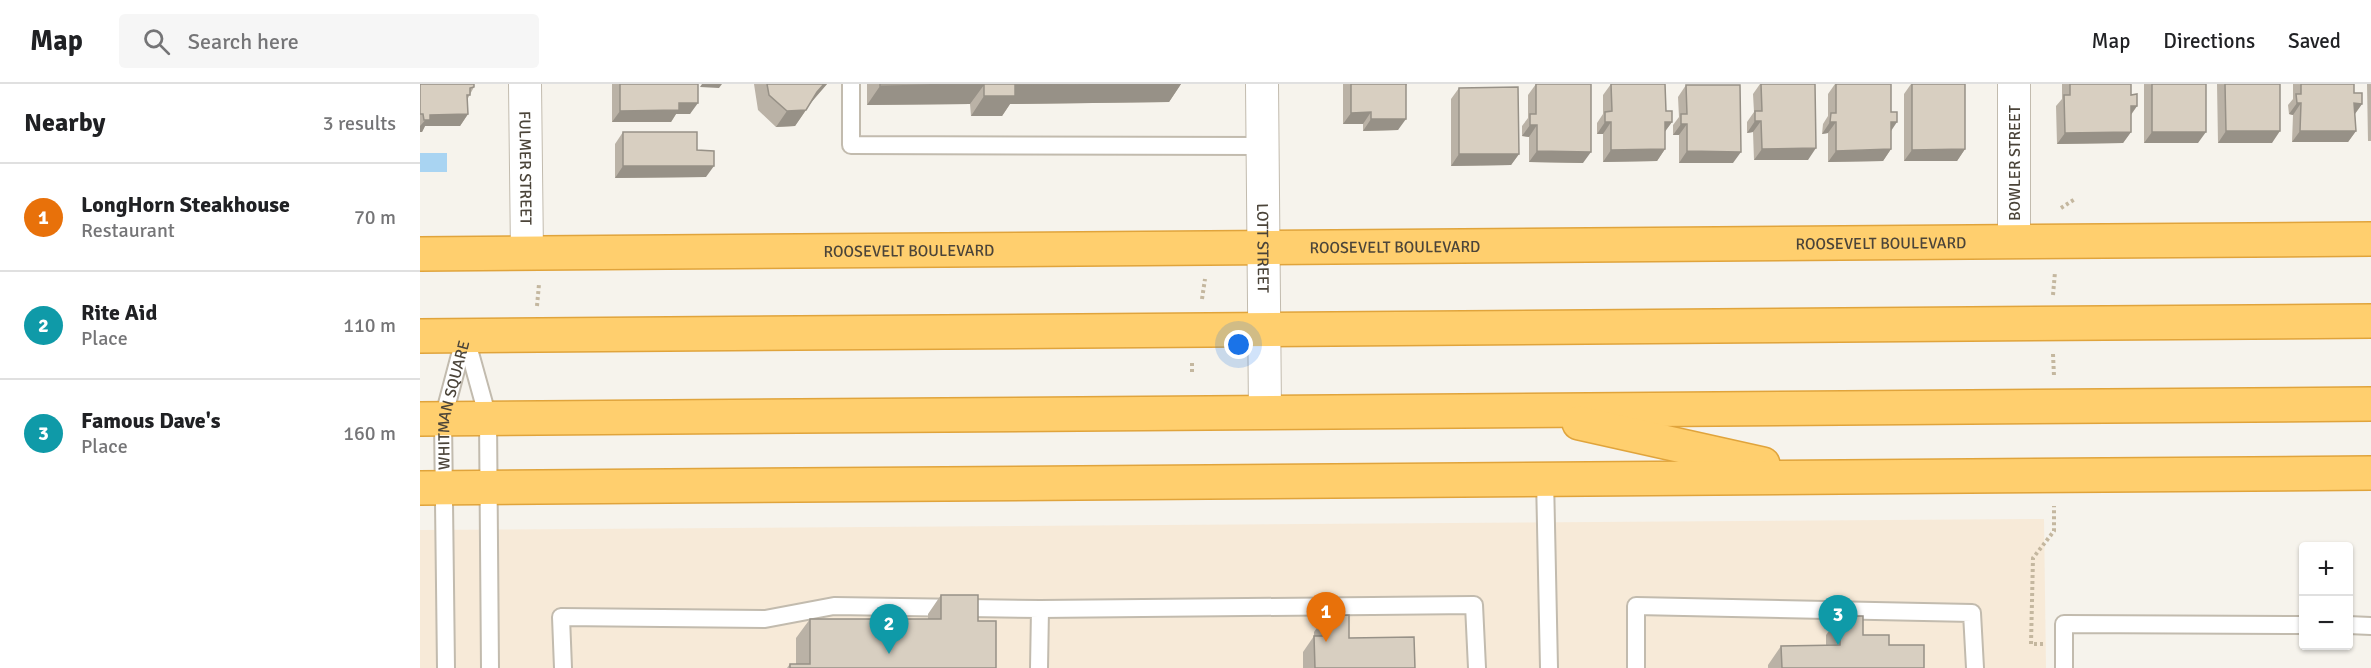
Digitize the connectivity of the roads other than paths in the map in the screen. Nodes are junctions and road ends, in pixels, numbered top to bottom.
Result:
1 (525, 84) edge
2 (851, 84) edge
3 (1262, 84) edge
4 (2014, 84) edge
5 (1263, 146) junction
6 (2371, 239) edge
7 (2014, 241) junction
8 (1263, 247) junction
9 (422, 254) edge
10 (533, 265) junction
11 (2371, 321) edge
12 (1264, 329) junction
13 (465, 335) junction
14 (420, 336) edge
15 (2371, 404) edge
16 (1521, 411) junction
17 (1265, 412) junction
18 (488, 418) junction
19 (432, 419) edge
20 (2371, 472) edge
21 (1822, 477) junction
22 (1545, 478) junction
23 (489, 487) junction
24 (432, 488) edge
25 (1040, 609) junction
26 (2299, 625) edge
27 (2353, 625) edge
28 (2371, 626) edge
29 (446, 668) edge
30 (490, 668) edge
31 (562, 668) edge
32 (1039, 668) edge
33 (1477, 668) edge
34 (1548, 668) edge
35 (1636, 668) edge
36 (1975, 668) edge
37 (2064, 668) edge

1 - 10 street, FULMER STREET
2 - 5 lane
3 - 5 street, LOTT STREET
4 - 7 street, BOWLER STREET
5 - 8 street, LOTT STREET
6 - 7 highway, ROOSEVELT BOULEVARD
7 - 8 highway, ROOSEVELT BOULEVARD
8 - 10 highway, ROOSEVELT BOULEVARD
8 - 12 street, LOTT STREET
9 - 10 highway, ROOSEVELT BOULEVARD
11 - 12 highway
12 - 13 highway
12 - 17 street, LOTT STREET
13 - 14 highway
13 - 18 lane, WHITMAN SQUARE
13 - 19 lane, WHITMAN SQUARE
15 - 16 highway
16 - 17 highway
16 - 21 highway
17 - 18 highway
18 - 19 highway
18 - 23 lane, WHITMAN SQUARE
19 - 24 lane, WHITMAN SQUARE
20 - 21 highway
21 - 22 highway
22 - 23 highway
22 - 34 lane
23 - 24 highway
23 - 30 lane, WHITMAN SQUARE
24 - 29 lane, WHITMAN SQUARE
25 - 31 lane
25 - 32 lane
25 - 33 lane
26 - 37 lane
27 - 28 lane
35 - 36 lane

